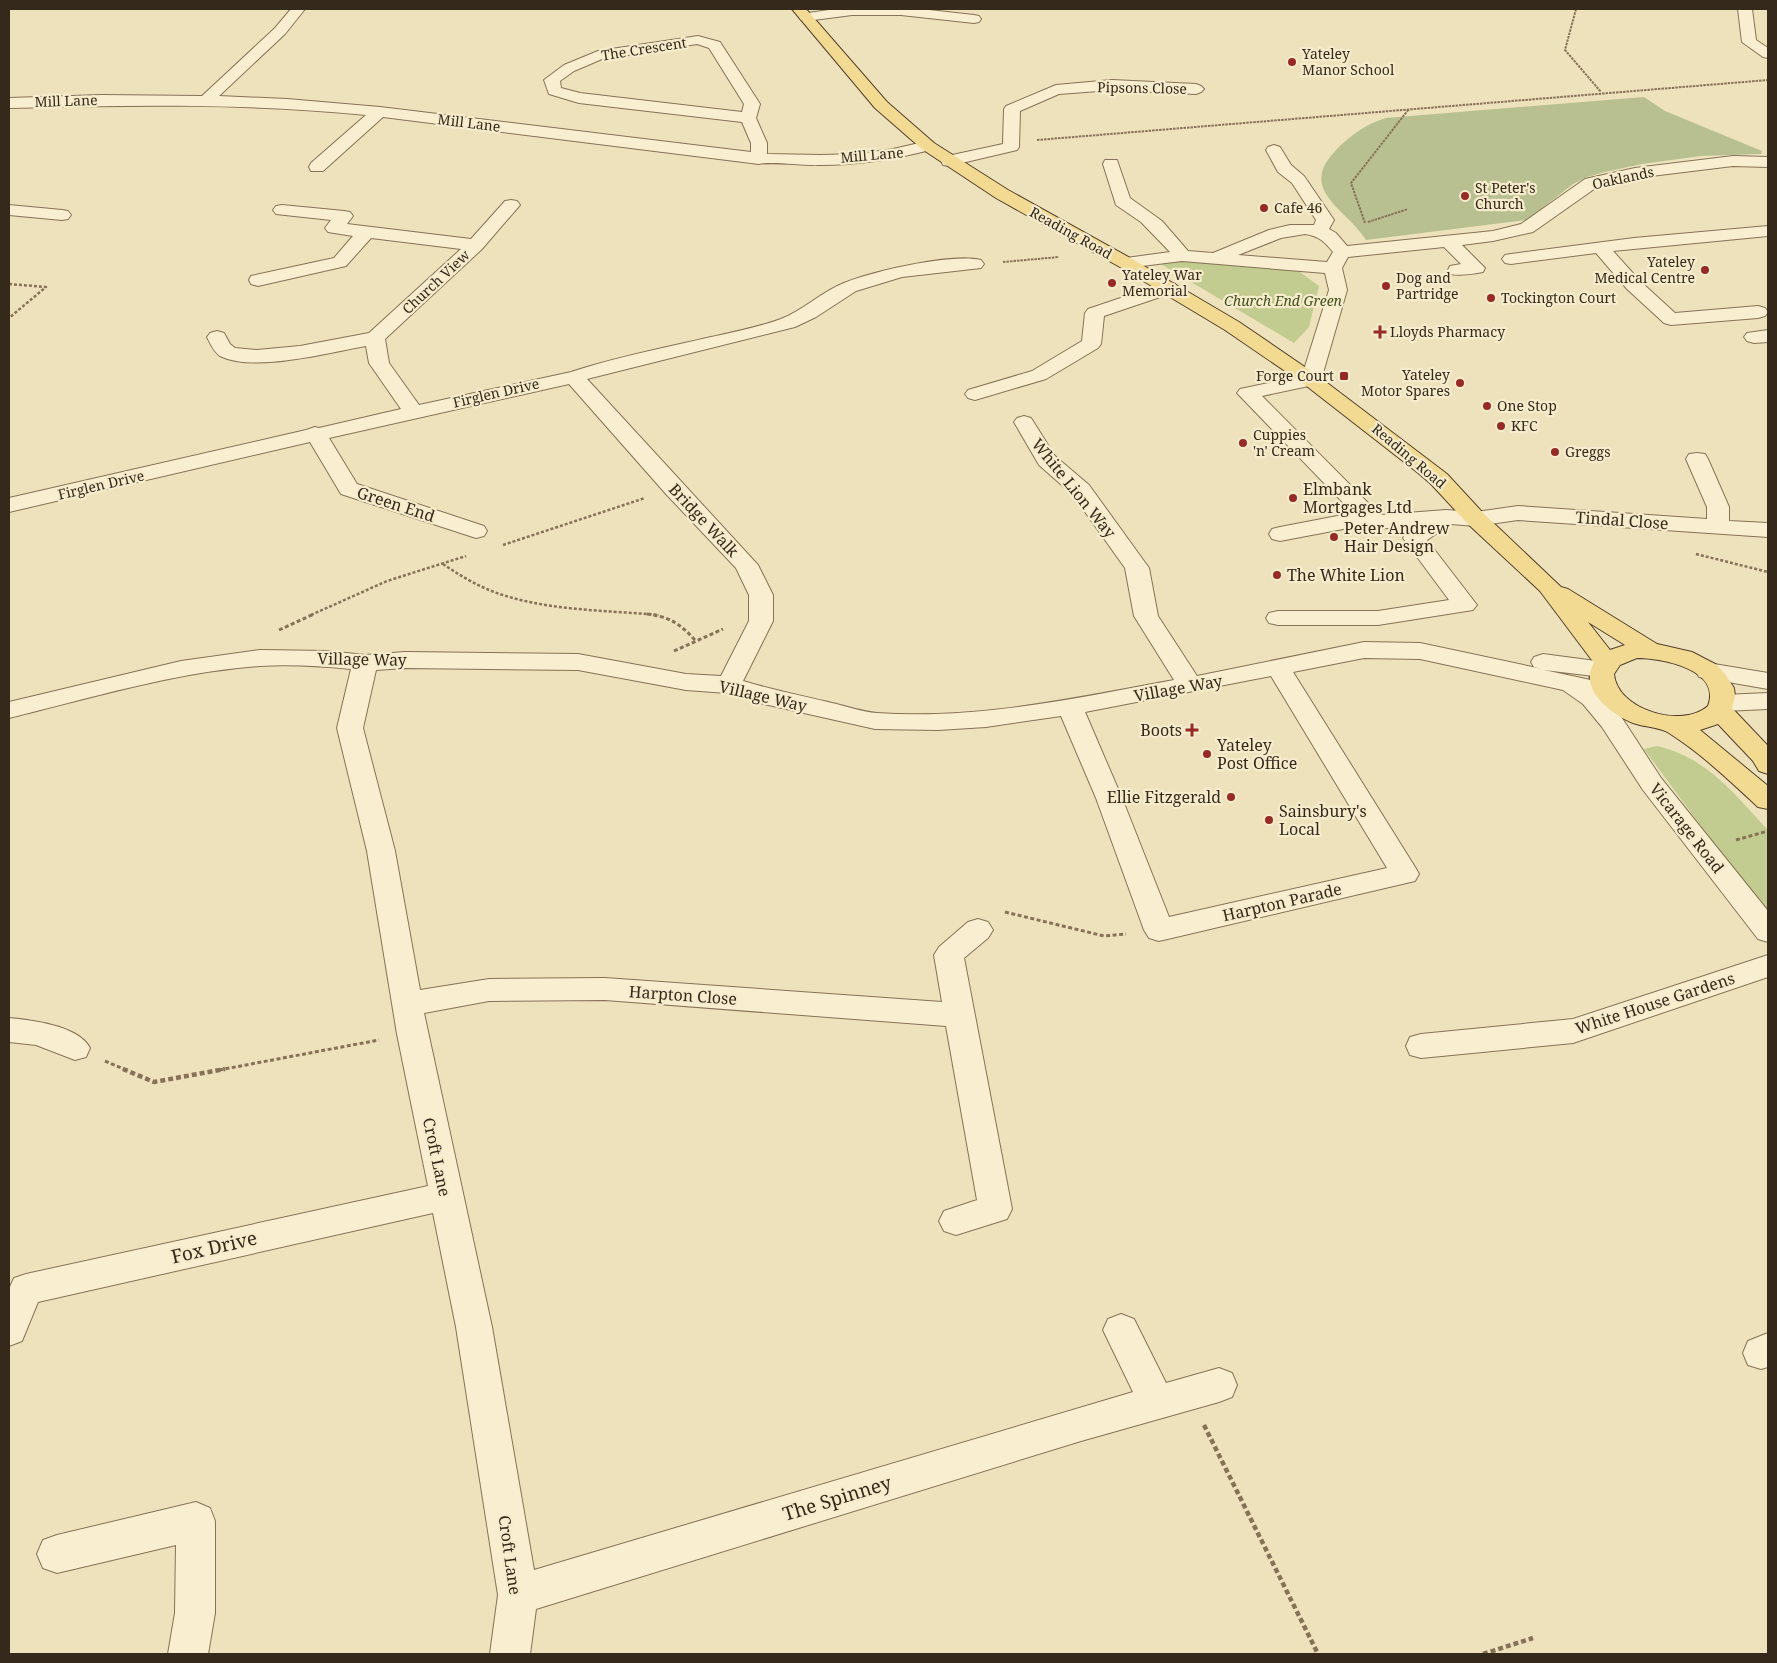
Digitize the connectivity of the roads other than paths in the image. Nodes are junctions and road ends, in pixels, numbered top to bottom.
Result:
1 (298, 9) edge
2 (1745, 9) edge
3 (870, 10) edge
4 (802, 13) edge
5 (974, 19) dead end
6 (1768, 54) edge
7 (1196, 89) dead end
8 (207, 100) junction
9 (9, 103) edge
10 (380, 112) junction
11 (748, 118) junction
12 (928, 146) junction
13 (1274, 150) dead end
14 (759, 159) junction
15 (949, 161) junction
16 (1768, 162) edge
17 (1111, 164) dead end
18 (317, 167) dead end
19 (511, 205) dead end
20 (9, 210) edge
21 (282, 210) dead end
22 (62, 216) dead end
23 (1527, 228) junction
24 (1319, 231) junction
25 (366, 232) junction
26 (1768, 232) edge
27 (1448, 241) junction
28 (476, 245) junction
29 (1600, 247) junction
30 (1574, 251) junction
31 (1182, 256) junction
32 (1216, 258) junction
33 (1511, 259) dead end
34 (1337, 260) junction
35 (1126, 263) junction
36 (975, 264) road end
37 (1457, 270) dead end
38 (258, 280) dead end
39 (1168, 288) junction
40 (1758, 312) dead end
41 (217, 337) dead end
42 (375, 338) junction
43 (574, 377) junction
44 (1311, 380) junction
45 (975, 394) dead end
46 (413, 411) junction
47 (1024, 422) dead end
48 (315, 433) junction
49 (1698, 459) dead end
50 (9, 506) edge
51 (1370, 517) junction
52 (1446, 517) junction
53 (1476, 519) junction
54 (1718, 526) junction
55 (1768, 530) edge
56 (476, 531) dead end
57 (1280, 534) dead end
58 (1548, 586) junction
59 (1278, 618) dead end
60 (1650, 650) junction
61 (365, 663) junction
62 (1486, 665) junction
63 (1279, 669) junction
64 (1708, 671) junction
65 (1768, 681) edge
66 (1567, 684) joint
67 (729, 685) junction
68 (1190, 685) junction
69 (1607, 688) junction
70 (1768, 701) edge
71 (1722, 706) junction
72 (1070, 707) junction
73 (9, 710) edge
74 (1647, 718) joint
75 (1674, 724) junction
76 (1768, 764) edge
77 (1768, 800) edge
78 (978, 930) road end
79 (1768, 931) edge
80 (1768, 966) edge
81 (960, 1015) junction
82 (410, 1019) junction
83 (9, 1030) edge
84 (1421, 1046) dead end
85 (75, 1048) road end
86 (445, 1196) junction
87 (956, 1221) dead end
88 (9, 1330) edge
89 (1121, 1330) dead end
90 (57, 1554) dead end
91 (518, 1595) junction
92 (188, 1654) edge
93 (510, 1654) edge

1 - 8 street
2 - 6 street
3 - 4 street
3 - 5 street
4 - 12 main road, Reading Road
7 - 15 street, Pipsons Close
8 - 9 street, Mill Lane
8 - 10 street, Mill Lane
10 - 14 street, Mill Lane
10 - 18 street
11 - 11 street, The Crescent
11 - 14 street, The Crescent
12 - 14 street, Mill Lane
12 - 15 main road, Reading Road
13 - 24 street
15 - 35 main road, Reading Road
16 - 23 street, Oaklands
17 - 31 street
19 - 28 street
20 - 22 street
21 - 25 street, Church View
23 - 27 street, Oaklands
23 - 30 street
24 - 32 street, Oaklands
24 - 34 street
25 - 28 street, Church View
25 - 38 street
26 - 29 street
27 - 34 street, Oaklands
27 - 37 street
28 - 42 street, Church View
29 - 30 street
29 - 40 street
30 - 33 street
31 - 32 street, Oaklands
31 - 35 street, Oaklands
32 - 34 street, Oaklands
34 - 44 street
35 - 39 main road, Reading Road
36 - 43 street, Firglen Drive
39 - 44 main road, Reading Road
39 - 45 street
41 - 42 street
42 - 46 street
43 - 46 street, Firglen Drive
43 - 67 street, Bridge Walk
44 - 51 street
44 - 53 main road, Reading Road
46 - 48 street, Firglen Drive
47 - 68 street, White Lion Way
48 - 50 street, Firglen Drive
48 - 56 street, Green End
49 - 54 street
51 - 52 street, Tindal Close
51 - 57 street
52 - 53 street, Tindal Close
52 - 59 street
53 - 54 street, Tindal Close
53 - 58 main road, Reading Road
54 - 55 street, Tindal Close
58 - 60 main road, Reading Road
58 - 69 main road, Reading Road
60 - 64 main road
60 - 69 main road
61 - 67 street, Village Way
61 - 73 street, Village Way
61 - 82 street, Croft Lane
62 - 63 street, Village Way
62 - 66 street, Village Way
62 - 69 street, Village Way
63 - 68 street, Village Way
63 - 72 street, Harpton Parade
64 - 65 street
64 - 71 main road
66 - 69 street, Vicarage Road
67 - 72 street, Village Way
68 - 72 street, Village Way
69 - 74 street
69 - 79 street, Vicarage Road
70 - 71 street
71 - 75 main road
71 - 76 main road
74 - 75 main road
75 - 77 main road
78 - 81 street
80 - 84 street, White House Gardens
81 - 82 street, Harpton Close
81 - 87 street
82 - 86 street, Croft Lane
83 - 85 street
86 - 88 street, Fox Drive
86 - 91 street, Croft Lane
89 - 91 street, The Spinney
90 - 92 street
91 - 93 street, Croft Lane

